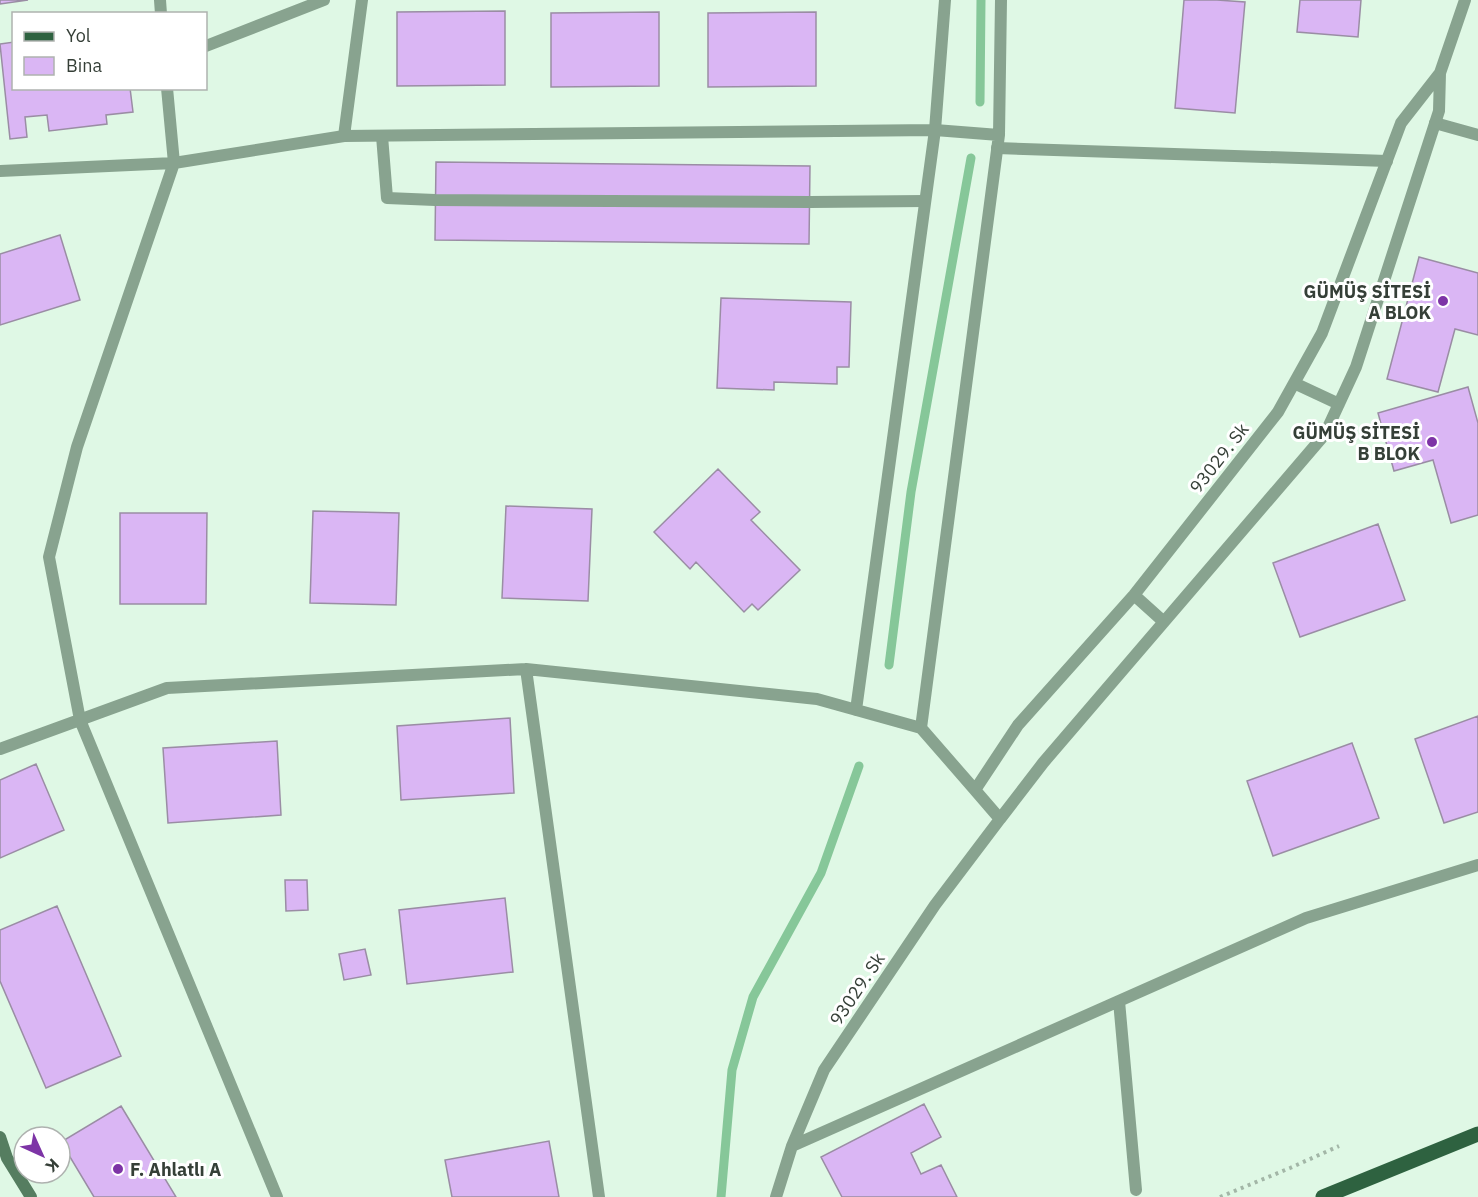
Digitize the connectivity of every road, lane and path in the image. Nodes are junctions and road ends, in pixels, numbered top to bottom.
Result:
1 (324, 0) edge
2 (362, 0) edge
3 (945, 0) edge
4 (1001, 0) edge
5 (1465, 0) edge
6 (207, 46) edge
7 (1440, 73) junction
8 (167, 90) edge
9 (1435, 123) junction
10 (935, 130) junction
11 (999, 135) junction
12 (1478, 135) edge
13 (344, 136) junction
14 (382, 136) junction
15 (997, 148) junction
16 (1387, 161) junction
17 (174, 163) junction
18 (0, 171) edge
19 (925, 201) junction
20 (1294, 383) junction
21 (1339, 404) junction
22 (1134, 595) junction
23 (1164, 622) junction
24 (526, 669) junction
25 (856, 710) junction
26 (80, 720) junction
27 (921, 728) junction
28 (0, 749) edge
29 (975, 790) junction
30 (1000, 819) junction
31 (1478, 865) edge
32 (1119, 1001) junction
33 (1478, 1134) edge
34 (0, 1137) edge
35 (792, 1146) junction
36 (1339, 1146) dead end
37 (1136, 1190) dead end
38 (31, 1197) edge
39 (277, 1197) edge
40 (599, 1197) edge
41 (776, 1197) edge
42 (1220, 1197) edge
43 (1323, 1197) edge

1 - 6 street
2 - 13 street
3 - 10 street
4 - 11 street
5 - 7 street, 93029. Sk
7 - 9 street, 93029. Sk
7 - 16 street, 93029. Sk
8 - 17 street
9 - 12 street
9 - 21 street, 93029. Sk
10 - 11 street
10 - 14 street
10 - 19 street
11 - 15 street
13 - 14 street
13 - 17 street
14 - 19 street
15 - 16 street
15 - 27 street
16 - 20 street, 93029. Sk
17 - 18 street
17 - 26 street
19 - 25 street
20 - 21 street
20 - 22 street, 93029. Sk
21 - 23 street, 93029. Sk
22 - 23 street
22 - 29 street, 93029. Sk
23 - 30 street, 93029. Sk
24 - 25 street
24 - 26 street
24 - 40 street
25 - 27 street
26 - 28 street
26 - 39 street
27 - 29 street
29 - 30 street
30 - 35 street, 93029. Sk
31 - 32 street
32 - 35 street
32 - 37 street
33 - 43 main road
34 - 38 main road
35 - 41 street, 93029. Sk
36 - 42 path

